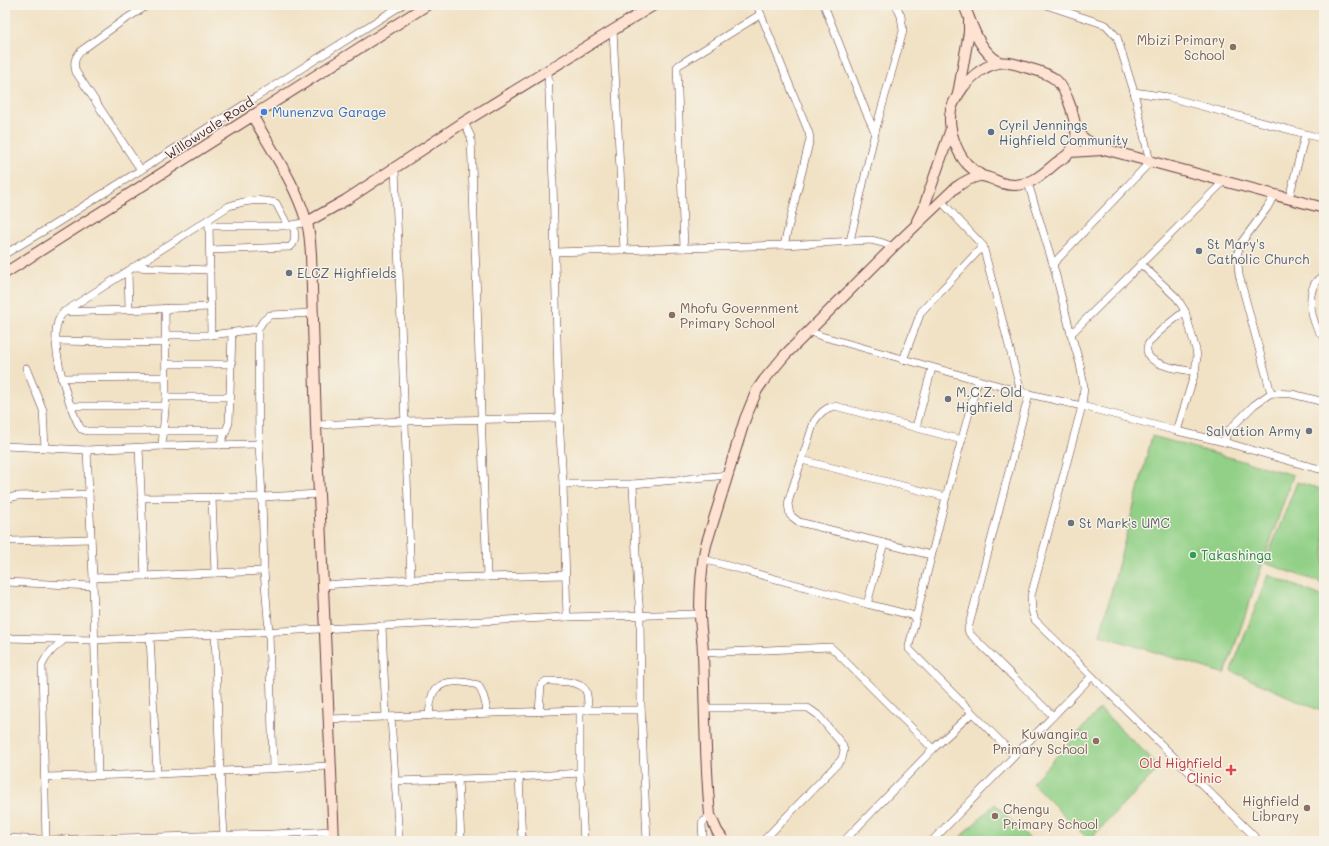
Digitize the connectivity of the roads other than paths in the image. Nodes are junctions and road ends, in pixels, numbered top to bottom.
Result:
1 (148, 5) edge
2 (402, 5) edge
3 (427, 5) edge
4 (654, 5) edge
5 (758, 5) edge
6 (824, 5) edge
7 (896, 5) edge
8 (964, 5) edge
9 (1046, 5) edge
10 (762, 14) junction
11 (969, 19) junction
12 (613, 30) junction
13 (1000, 62) junction
14 (548, 72) junction
15 (1134, 92) junction
16 (957, 96) junction
17 (252, 115) junction
18 (464, 122) junction
19 (951, 129) junction
20 (875, 132) junction
21 (1077, 133) junction
22 (1305, 135) junction
23 (1324, 139) edge
24 (1104, 150) junction
25 (1070, 152) junction
26 (1150, 162) junction
27 (395, 168) junction
28 (141, 170) junction
29 (981, 175) junction
30 (1224, 181) junction
31 (1028, 183) junction
32 (1275, 194) junction
33 (1289, 198) junction
34 (941, 201) junction
35 (1324, 208) edge
36 (307, 222) junction
37 (209, 223) junction
38 (291, 225) junction
39 (914, 226) junction
40 (850, 241) junction
41 (784, 245) junction
42 (983, 246) junction
43 (893, 247) junction
44 (684, 248) junction
45 (210, 250) junction
46 (624, 250) junction
47 (554, 252) junction
48 (5, 254) edge
49 (1053, 264) junction
50 (1141, 264) junction
51 (131, 269) junction
52 (210, 270) junction
53 (5, 273) edge
54 (1324, 276) edge
55 (211, 307) junction
56 (165, 308) junction
57 (130, 310) junction
58 (1185, 311) junction
59 (64, 312) junction
60 (314, 313) junction
61 (258, 329) junction
62 (809, 331) junction
63 (232, 333) junction
64 (1071, 334) junction
65 (166, 335) junction
66 (211, 335) junction
67 (1324, 337) edge
68 (56, 342) junction
69 (166, 343) junction
70 (904, 360) junction
71 (166, 364) junction
72 (232, 364) junction
73 (26, 368) dead end
74 (932, 368) junction
75 (1195, 372) junction
76 (165, 377) junction
77 (61, 378) junction
78 (978, 380) junction
79 (1021, 392) junction
80 (1271, 393) junction
81 (1029, 394) junction
82 (166, 397) junction
83 (231, 397) junction
84 (1324, 402) edge
85 (71, 406) junction
86 (165, 406) junction
87 (1082, 406) junction
88 (559, 418) junction
89 (482, 419) junction
90 (405, 421) junction
91 (316, 425) junction
92 (916, 427) junction
93 (226, 431) junction
94 (1177, 431) junction
95 (163, 432) junction
96 (962, 440) junction
97 (1224, 442) junction
98 (259, 444) junction
99 (220, 445) junction
100 (5, 446) edge
101 (162, 446) junction
102 (45, 448) junction
103 (139, 448) junction
104 (87, 450) junction
105 (802, 460) junction
106 (1324, 470) edge
107 (728, 475) junction
108 (563, 484) junction
109 (633, 484) junction
110 (89, 494) junction
111 (320, 494) junction
112 (262, 496) junction
113 (946, 496) junction
114 (212, 497) junction
115 (141, 498) junction
116 (5, 500) edge
117 (5, 538) edge
118 (91, 539) junction
119 (884, 543) junction
120 (931, 555) junction
121 (703, 559) junction
122 (264, 571) junction
123 (215, 573) junction
124 (565, 575) junction
125 (146, 576) junction
126 (487, 577) junction
127 (93, 578) junction
128 (411, 579) junction
129 (5, 582) edge
130 (324, 585) junction
131 (93, 586) junction
132 (867, 604) junction
133 (700, 614) junction
134 (640, 616) junction
135 (915, 616) junction
136 (567, 617) junction
137 (382, 626) junction
138 (325, 628) junction
139 (269, 632) junction
140 (215, 634) junction
141 (150, 637) junction
142 (5, 638) edge
143 (64, 640) junction
144 (94, 640) junction
145 (703, 653) junction
146 (1091, 677) junction
147 (704, 708) junction
148 (580, 710) junction
149 (588, 710) junction
150 (641, 710) junction
151 (539, 712) junction
152 (487, 713) junction
153 (972, 713) junction
154 (429, 716) junction
155 (1054, 716) junction
156 (389, 717) junction
157 (329, 719) junction
158 (933, 749) junction
159 (1014, 755) junction
160 (330, 766) junction
161 (273, 768) junction
162 (220, 772) junction
163 (580, 773) junction
164 (157, 774) junction
165 (98, 775) junction
166 (45, 777) junction
167 (519, 777) junction
168 (458, 778) junction
169 (395, 781) junction
170 (710, 815) junction
171 (224, 835) junction
172 (333, 836) edge
173 (5, 838) edge
174 (272, 838) edge
175 (157, 839) edge
176 (106, 840) edge
177 (46, 841) edge
178 (399, 841) edge
179 (460, 841) edge
180 (522, 841) edge
181 (584, 841) edge
182 (647, 841) edge
183 (703, 841) edge
184 (724, 841) edge
185 (763, 841) edge
186 (844, 841) edge
187 (932, 841) edge
188 (1258, 841) edge

1 - 28 street
2 - 28 street
3 - 17 street, Willowvale Road
4 - 12 street
5 - 10 street
6 - 20 street
7 - 20 street
8 - 11 street
9 - 15 street
10 - 41 street
10 - 44 street
11 - 13 street
11 - 16 street
12 - 14 street
12 - 46 street
13 - 16 street
13 - 21 street
14 - 18 street
14 - 47 street
15 - 22 street
15 - 26 street
16 - 19 street
17 - 36 street
17 - 53 street, Willowvale Road
18 - 27 street
18 - 89 street
19 - 29 street
19 - 39 street
20 - 40 street
21 - 24 street
21 - 25 street
22 - 23 street
22 - 33 street
24 - 25 street
24 - 26 street
25 - 31 street
26 - 30 street
26 - 49 street
27 - 36 street
27 - 90 street
28 - 48 street
29 - 31 street
29 - 34 street
30 - 32 street
30 - 50 street
31 - 49 street
32 - 33 street
32 - 80 street
33 - 35 street
34 - 39 street
34 - 42 street
36 - 38 street
36 - 60 street
37 - 38 street
37 - 38 street
37 - 45 street
37 - 51 street
38 - 45 street
39 - 43 street
40 - 41 street
40 - 43 street
41 - 44 street
42 - 70 street
42 - 79 street
43 - 62 street
44 - 46 street
45 - 52 street
46 - 47 street
47 - 88 street
49 - 64 street
50 - 58 street
50 - 64 street
51 - 52 street
51 - 57 street
51 - 59 street
52 - 55 street
54 - 67 street
55 - 56 street
55 - 66 street
56 - 57 street
56 - 65 street
57 - 59 street
58 - 75 street
58 - 75 street
59 - 68 street
60 - 61 street
60 - 91 street
61 - 63 street
61 - 98 street
62 - 70 street
62 - 107 street
63 - 66 street
63 - 72 street
64 - 87 street
65 - 66 street
65 - 69 street
68 - 69 street
68 - 77 street
69 - 71 street
70 - 74 street
71 - 72 street
71 - 76 street
72 - 83 street
73 - 102 street
74 - 78 street
74 - 92 street
75 - 94 street
76 - 77 street
76 - 82 street
77 - 85 street
78 - 79 street
78 - 96 street
79 - 81 street
80 - 84 street
80 - 97 street
81 - 87 street
81 - 155 street
82 - 83 street
82 - 86 street
83 - 93 street
85 - 86 street
85 - 95 street
86 - 95 street
87 - 94 street
87 - 146 street
88 - 89 street
88 - 108 street
89 - 90 street
89 - 126 street
90 - 91 street
90 - 128 street
91 - 111 street
92 - 96 street
92 - 105 street
93 - 95 street
93 - 99 street
94 - 97 street
95 - 101 street
96 - 113 street
97 - 106 street
98 - 99 street
98 - 112 street
99 - 101 street
100 - 102 street
101 - 103 street
102 - 104 street
103 - 104 street
103 - 115 street
104 - 110 street
105 - 113 street
105 - 119 street
107 - 109 street
107 - 121 street
108 - 109 street
108 - 124 street
109 - 134 street
110 - 116 street
110 - 118 street
111 - 112 street
111 - 130 street
112 - 114 street
112 - 122 street
113 - 120 street
114 - 115 street
114 - 123 street
115 - 125 street
117 - 118 street
118 - 127 street
119 - 120 street
119 - 132 street
120 - 135 street
121 - 132 street
121 - 133 street
122 - 123 street
122 - 139 street
123 - 125 street
124 - 126 street
124 - 136 street
125 - 127 street
126 - 128 street
127 - 131 street
128 - 130 street
129 - 131 street
130 - 138 street
131 - 144 street
132 - 135 street
133 - 134 street
133 - 145 street
134 - 136 street
134 - 150 street
135 - 153 street
136 - 137 street
137 - 138 street
137 - 156 street
138 - 139 street
138 - 157 street
139 - 140 street
139 - 161 street
140 - 141 street
140 - 162 street
141 - 144 street
141 - 164 street
142 - 143 street
143 - 144 street
143 - 166 street
144 - 165 street
145 - 147 street
145 - 158 street
146 - 155 street
146 - 188 street
147 - 170 street
147 - 185 street
148 - 149 street
148 - 151 street
148 - 163 street
149 - 150 street
149 - 151 street
150 - 182 street
151 - 152 street
152 - 154 street
152 - 154 street
153 - 158 street
153 - 159 street
154 - 156 street
155 - 159 street
156 - 157 street
156 - 169 street
157 - 160 street
158 - 186 street
159 - 187 street
160 - 161 street
160 - 172 street
161 - 162 street
162 - 164 street
162 - 171 street
163 - 167 street
163 - 181 street
164 - 165 street
165 - 166 street
166 - 177 street
167 - 168 street
167 - 180 street
168 - 169 street
168 - 179 street
169 - 178 street
170 - 183 street
170 - 184 street
171 - 174 street
171 - 175 street
172 - 174 street
173 - 177 street
175 - 176 street
176 - 177 street

